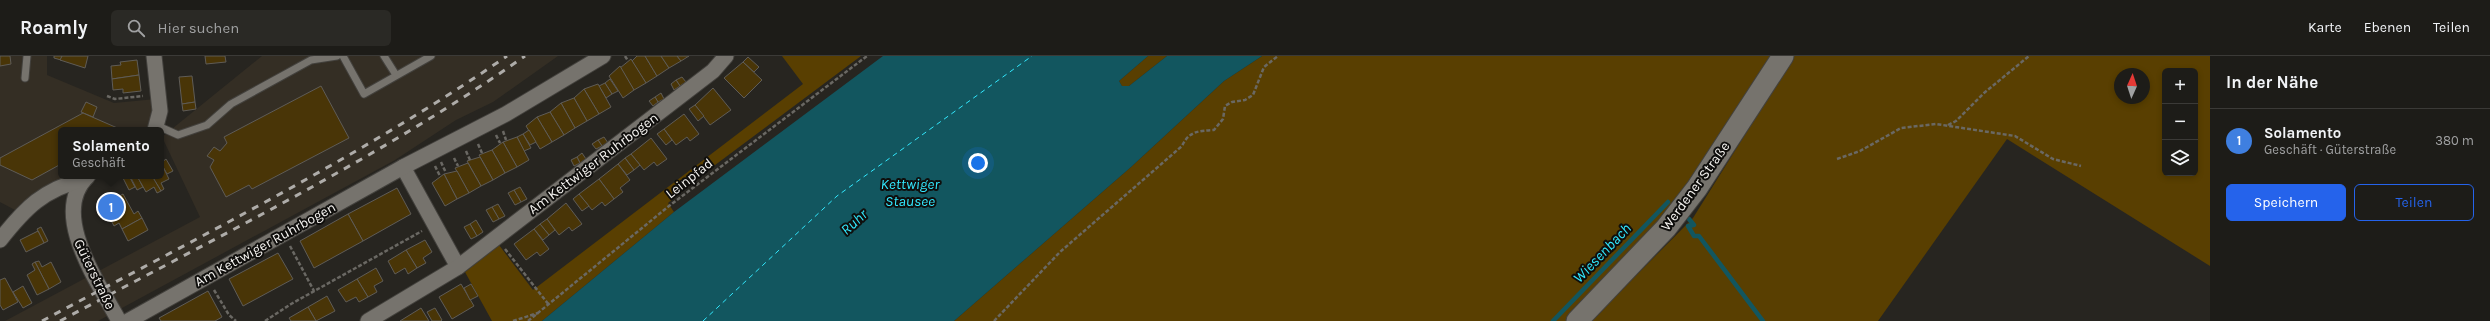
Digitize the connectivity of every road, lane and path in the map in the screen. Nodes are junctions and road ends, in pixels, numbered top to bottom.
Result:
1 (27, 56) edge
2 (154, 56) edge
3 (336, 56) edge
4 (343, 56) edge
5 (384, 56) edge
6 (431, 56) edge
7 (603, 56) edge
8 (625, 56) edge
9 (726, 56) edge
10 (867, 56) edge
11 (1278, 56) edge
12 (1783, 56) edge
13 (2029, 56) edge
14 (628, 61) dead end
15 (396, 75) junction
16 (25, 78) dead end
17 (107, 96) dead end
18 (144, 96) dead end
19 (1947, 125) junction
20 (157, 127) edge
21 (164, 130) edge
22 (1837, 159) dead end
23 (2080, 166) dead end
24 (403, 167) junction
25 (83, 179) edge
26 (86, 179) edge
27 (434, 224) junction
28 (3, 232) edge
29 (284, 234) junction
30 (496, 238) junction
31 (458, 267) junction
32 (215, 290) dead end
33 (314, 291) junction
34 (548, 305) junction
35 (538, 312) junction
36 (119, 321) edge
37 (128, 321) edge
38 (236, 321) edge
39 (265, 321) edge
40 (368, 321) edge
41 (512, 321) edge
42 (528, 321) edge
43 (994, 321) edge
44 (1577, 321) edge

1 - 16 lane
2 - 20 street
3 - 21 lane
4 - 15 lane
5 - 15 lane
6 - 15 lane
7 - 24 street, Am Kettwiger Ruhrbogen
8 - 14 path
9 - 30 street, Am Kettwiger Ruhrbogen
10 - 34 path, Leinpfad
11 - 43 path
12 - 44 main road, Werdener Straße
13 - 19 path
17 - 18 path
19 - 22 path
19 - 23 path
24 - 27 street
24 - 29 street, Am Kettwiger Ruhrbogen
25 - 28 street, Güterstraße
26 - 36 street, Güterstraße
27 - 31 street
27 - 33 path
29 - 33 path
29 - 37 street, Am Kettwiger Ruhrbogen
30 - 31 street, Am Kettwiger Ruhrbogen
30 - 34 path
31 - 40 street, Am Kettwiger Ruhrbogen
32 - 38 path
33 - 39 path
34 - 35 path, Leinpfad
35 - 41 path
35 - 42 path, Leinpfad

